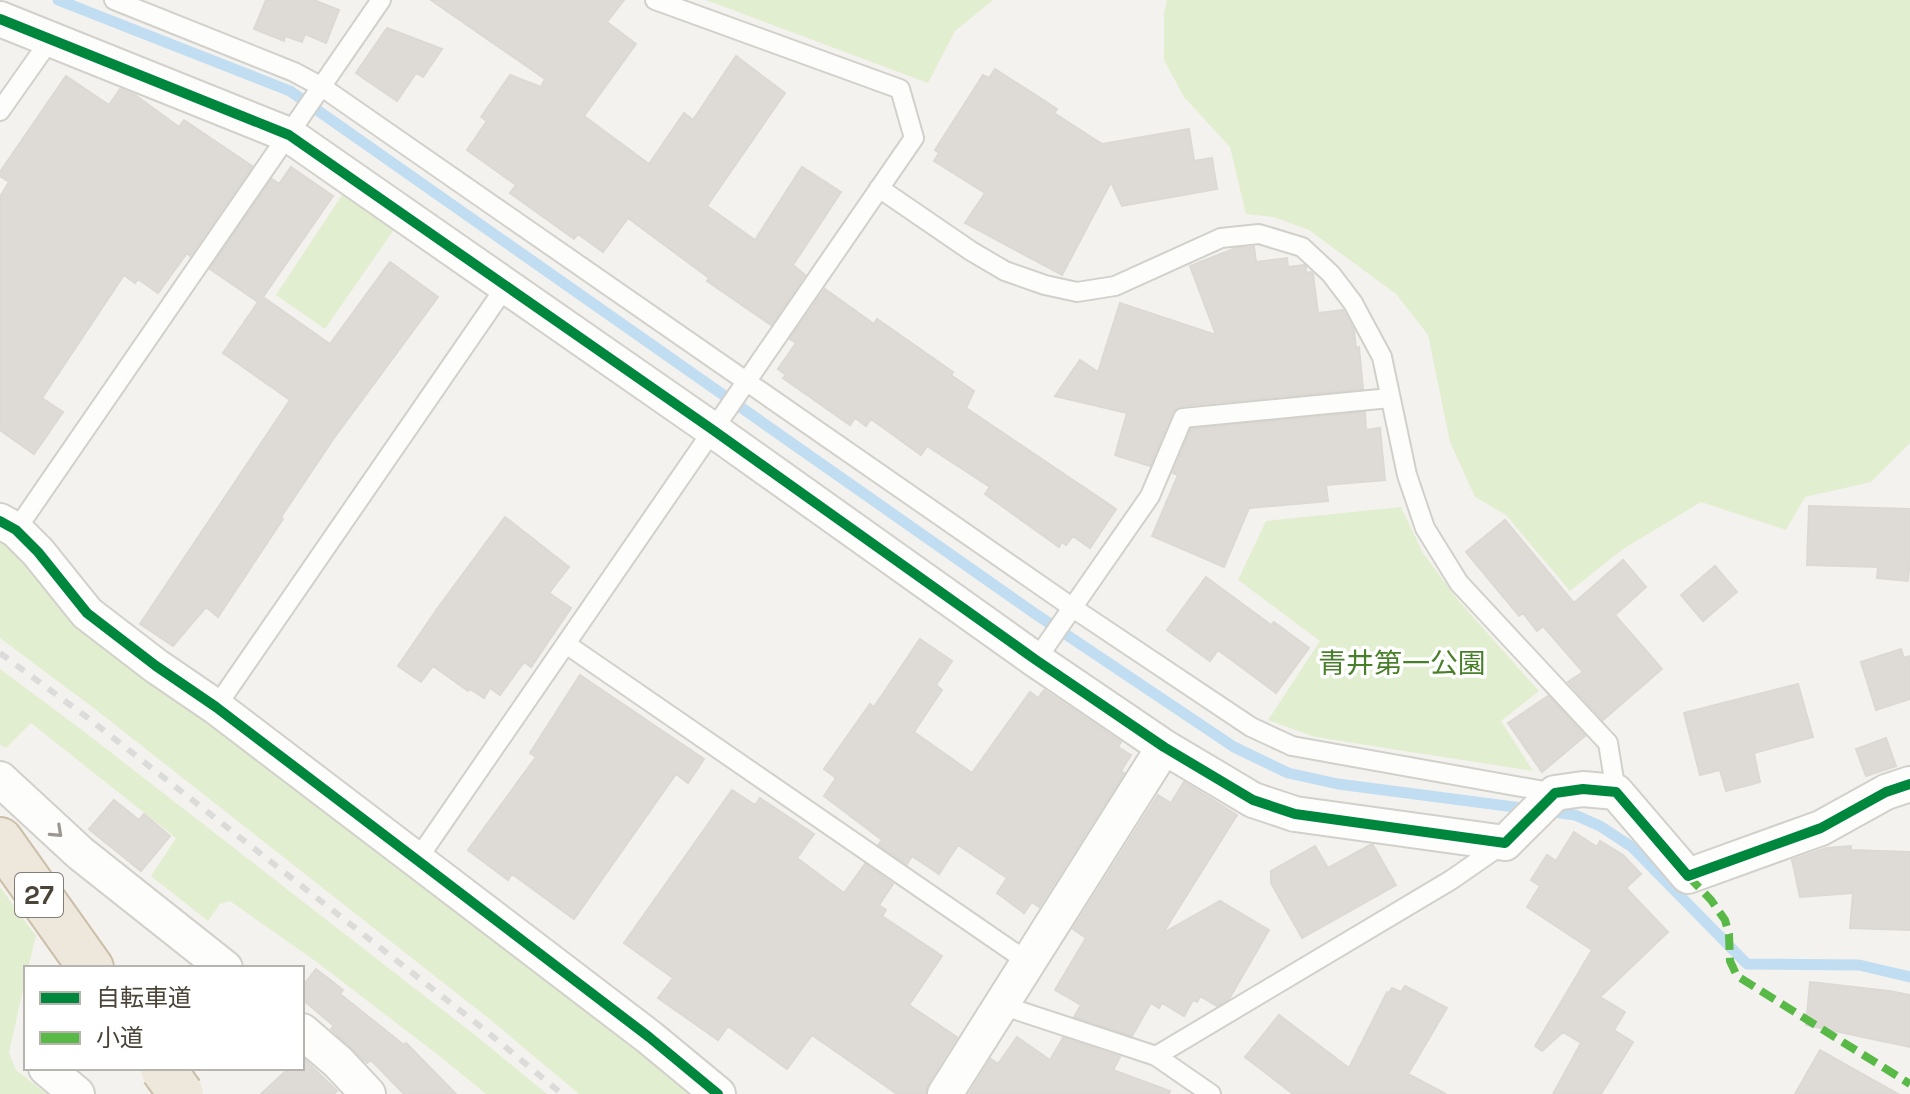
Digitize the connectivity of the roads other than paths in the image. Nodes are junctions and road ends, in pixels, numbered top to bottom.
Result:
1 (114, 0) edge
2 (381, 0) edge
3 (655, 0) edge
4 (0, 19) edge
5 (50, 40) junction
6 (319, 91) junction
7 (0, 111) edge
8 (295, 126) junction
9 (879, 188) junction
10 (506, 286) junction
11 (743, 386) junction
12 (1390, 398) junction
13 (718, 422) junction
14 (8, 525) edge
15 (1069, 614) junction
16 (566, 644) junction
17 (1042, 652) junction
18 (216, 707) junction
19 (1164, 747) junction
20 (0, 779) edge
21 (1910, 784) edge
22 (1616, 792) junction
23 (1533, 815) junction
24 (0, 840) edge
25 (417, 860) junction
26 (76, 962) edge
27 (1028, 962) junction
28 (222, 966) edge
29 (1001, 1005) junction
30 (304, 1033) edge
31 (1156, 1056) junction
32 (48, 1070) edge
33 (1207, 1093) edge
34 (77, 1094) edge
35 (368, 1094) edge
36 (718, 1094) edge
37 (945, 1094) edge

1 - 6 lane
2 - 6 lane
3 - 9 lane
4 - 5 street
5 - 7 lane
5 - 8 street
6 - 8 lane
6 - 11 lane
8 - 10 street
8 - 14 lane
9 - 11 lane
9 - 12 lane
10 - 13 street
10 - 18 lane
11 - 13 lane
11 - 15 lane
12 - 15 lane
12 - 22 lane
13 - 16 lane
13 - 17 street
14 - 18 street
15 - 17 lane
15 - 23 lane
16 - 25 lane
16 - 27 lane
17 - 19 street
18 - 25 street
19 - 23 street
19 - 27 street
20 -> 28 street
21 - 22 street
22 - 23 street
23 - 31 lane
24 - 26 highway, 27
25 - 36 street
27 - 29 street
29 - 31 lane
29 - 37 street
30 - 35 street
31 - 33 lane
32 - 34 street

